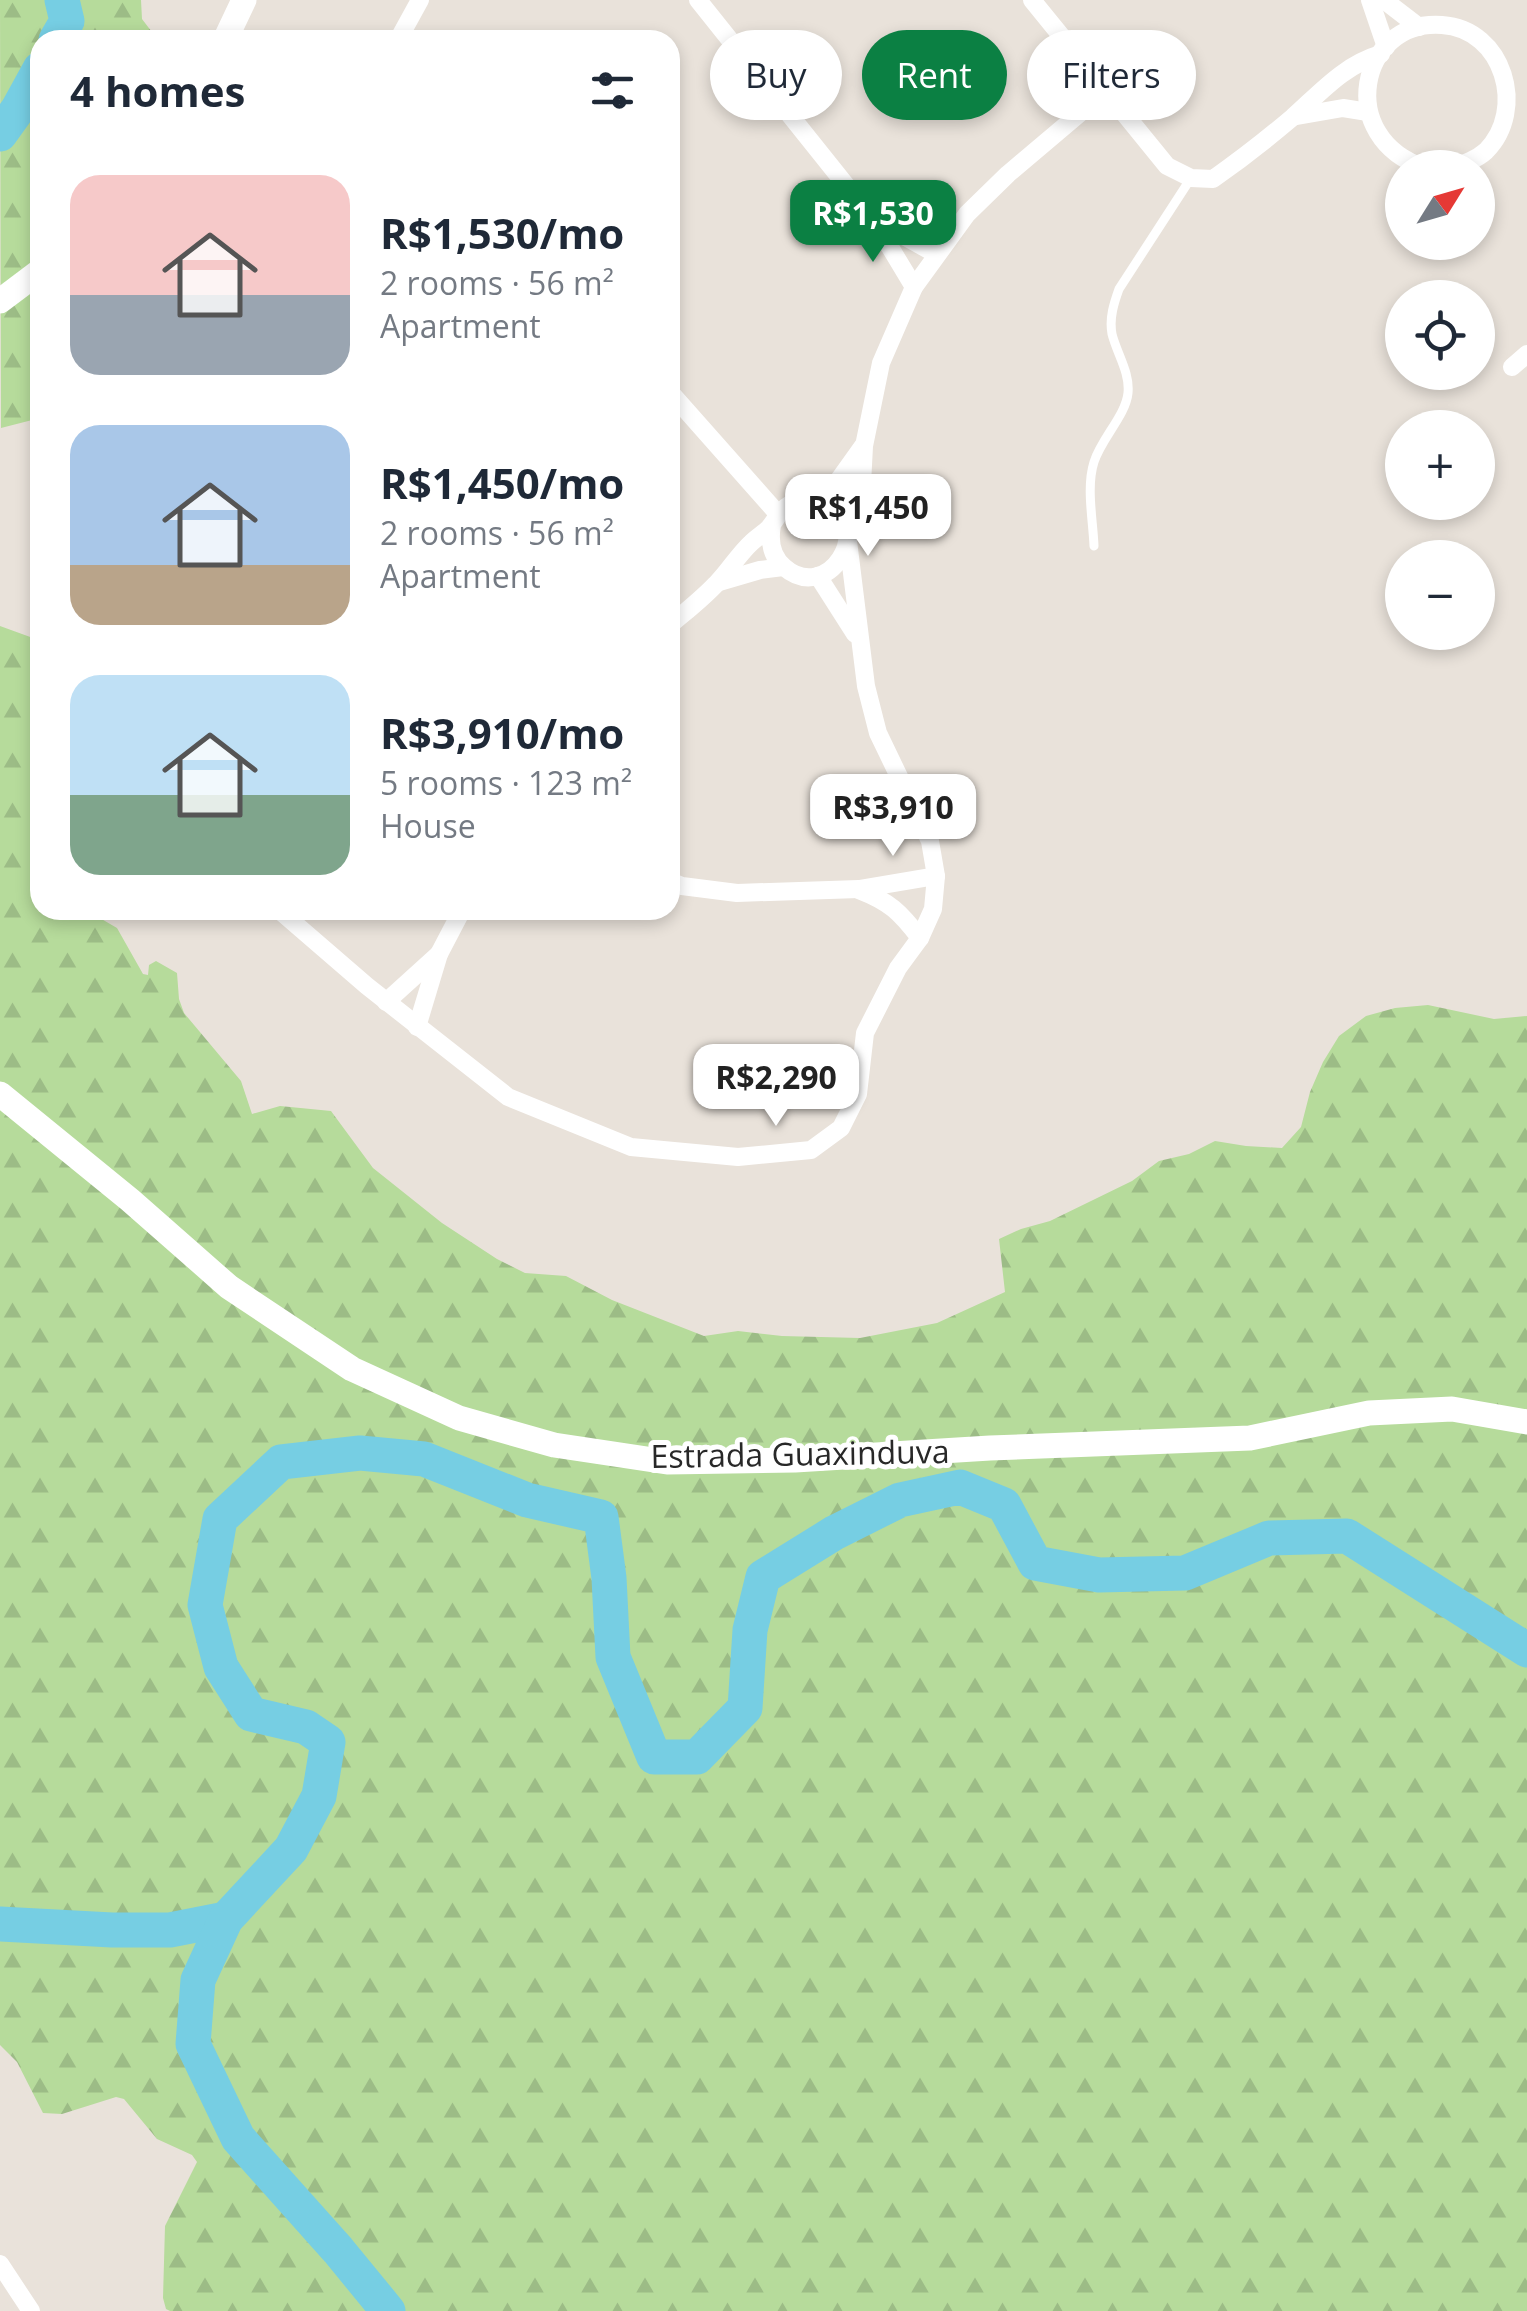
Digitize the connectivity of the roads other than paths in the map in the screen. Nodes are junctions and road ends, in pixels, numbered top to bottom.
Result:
1 (244, 0) edge
2 (698, 0) edge
3 (1032, 0) edge
4 (1370, 0) edge
5 (1384, 0) edge
6 (418, 3) edge
7 (1420, 27) junction
8 (230, 30) edge
9 (403, 30) edge
10 (415, 30) edge
11 (1056, 30) edge
12 (1383, 50) junction
13 (1368, 112) junction
14 (1291, 118) junction
15 (1072, 120) edge
16 (1128, 120) edge
17 (1390, 150) edge
18 (1487, 150) edge
19 (1191, 178) junction
20 (873, 219) junction
21 (936, 254) junction
22 (30, 279) edge
23 (914, 288) junction
24 (0, 302) edge
25 (680, 404) edge
26 (864, 446) junction
27 (822, 502) junction
28 (775, 520) junction
29 (847, 534) junction
30 (1094, 546) dead end
31 (783, 567) junction
32 (818, 576) junction
33 (718, 582) junction
34 (680, 616) edge
35 (858, 639) junction
36 (936, 876) junction
37 (680, 885) edge
38 (858, 890) junction
39 (291, 920) edge
40 (457, 920) edge
41 (920, 938) junction
42 (439, 954) junction
43 (386, 1002) junction
44 (417, 1027) junction
45 (0, 1094) edge
46 (1527, 1422) edge
47 (0, 2264) edge
48 (32, 2311) edge

1 - 8 street
2 - 20 street
3 - 11 street
4 - 12 street
5 - 7 street
6 - 9 street
6 - 10 street
7 - 12 street
7 - 18 street
12 - 13 street
12 - 14 street
13 - 14 street
13 - 17 street
14 - 19 street
15 - 21 street
16 - 19 street
19 - 30 lane
20 - 21 street
20 - 23 street
21 - 23 street
22 - 24 street
23 - 26 street
25 - 28 street
26 - 27 street
26 - 29 street
27 - 28 street
27 - 29 street
28 - 31 street
28 - 33 street
29 - 32 street
29 - 35 street
31 - 32 street
31 - 33 street
32 - 35 street
33 - 34 street
35 - 36 street
36 - 38 street
36 - 41 street
37 - 38 street
38 - 41 street
39 - 43 street
40 - 42 street
41 - 44 street
42 - 43 street
42 - 44 street
43 - 44 street
45 - 46 street, Estrada Guaxinduva
47 - 48 street

